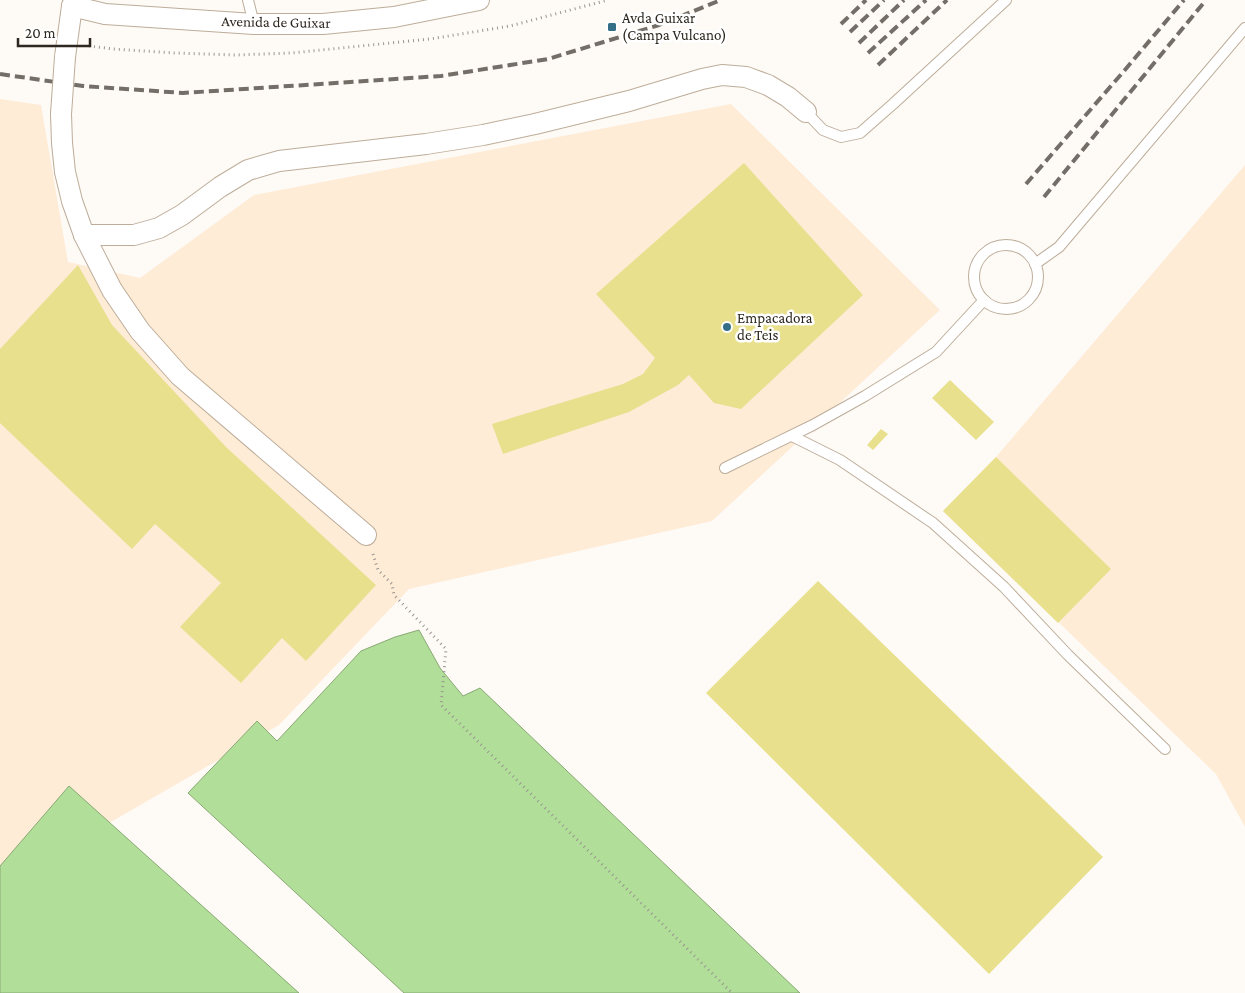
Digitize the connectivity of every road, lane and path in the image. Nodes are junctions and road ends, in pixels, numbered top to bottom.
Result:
1 (248, 0) edge
2 (479, 0) edge
3 (1006, 0) edge
4 (71, 3) edge
5 (254, 24) junction
6 (1245, 28) edge
7 (806, 112) joint
8 (84, 235) junction
9 (1035, 264) junction
10 (984, 300) junction
11 (792, 436) junction
12 (725, 468) dead end
13 (366, 535) joint
14 (1165, 749) dead end
15 (732, 993) edge

1 - 5 lane
2 - 5 street, Avenida de Guixar
3 - 7 lane
4 - 5 street, Avenida de Guixar
4 - 8 street, bridge
6 - 9 lane
7 - 8 street
8 - 13 street
9 - 10 lane
9 - 10 lane
10 - 11 lane
11 - 12 lane
11 - 14 lane
13 - 15 path

